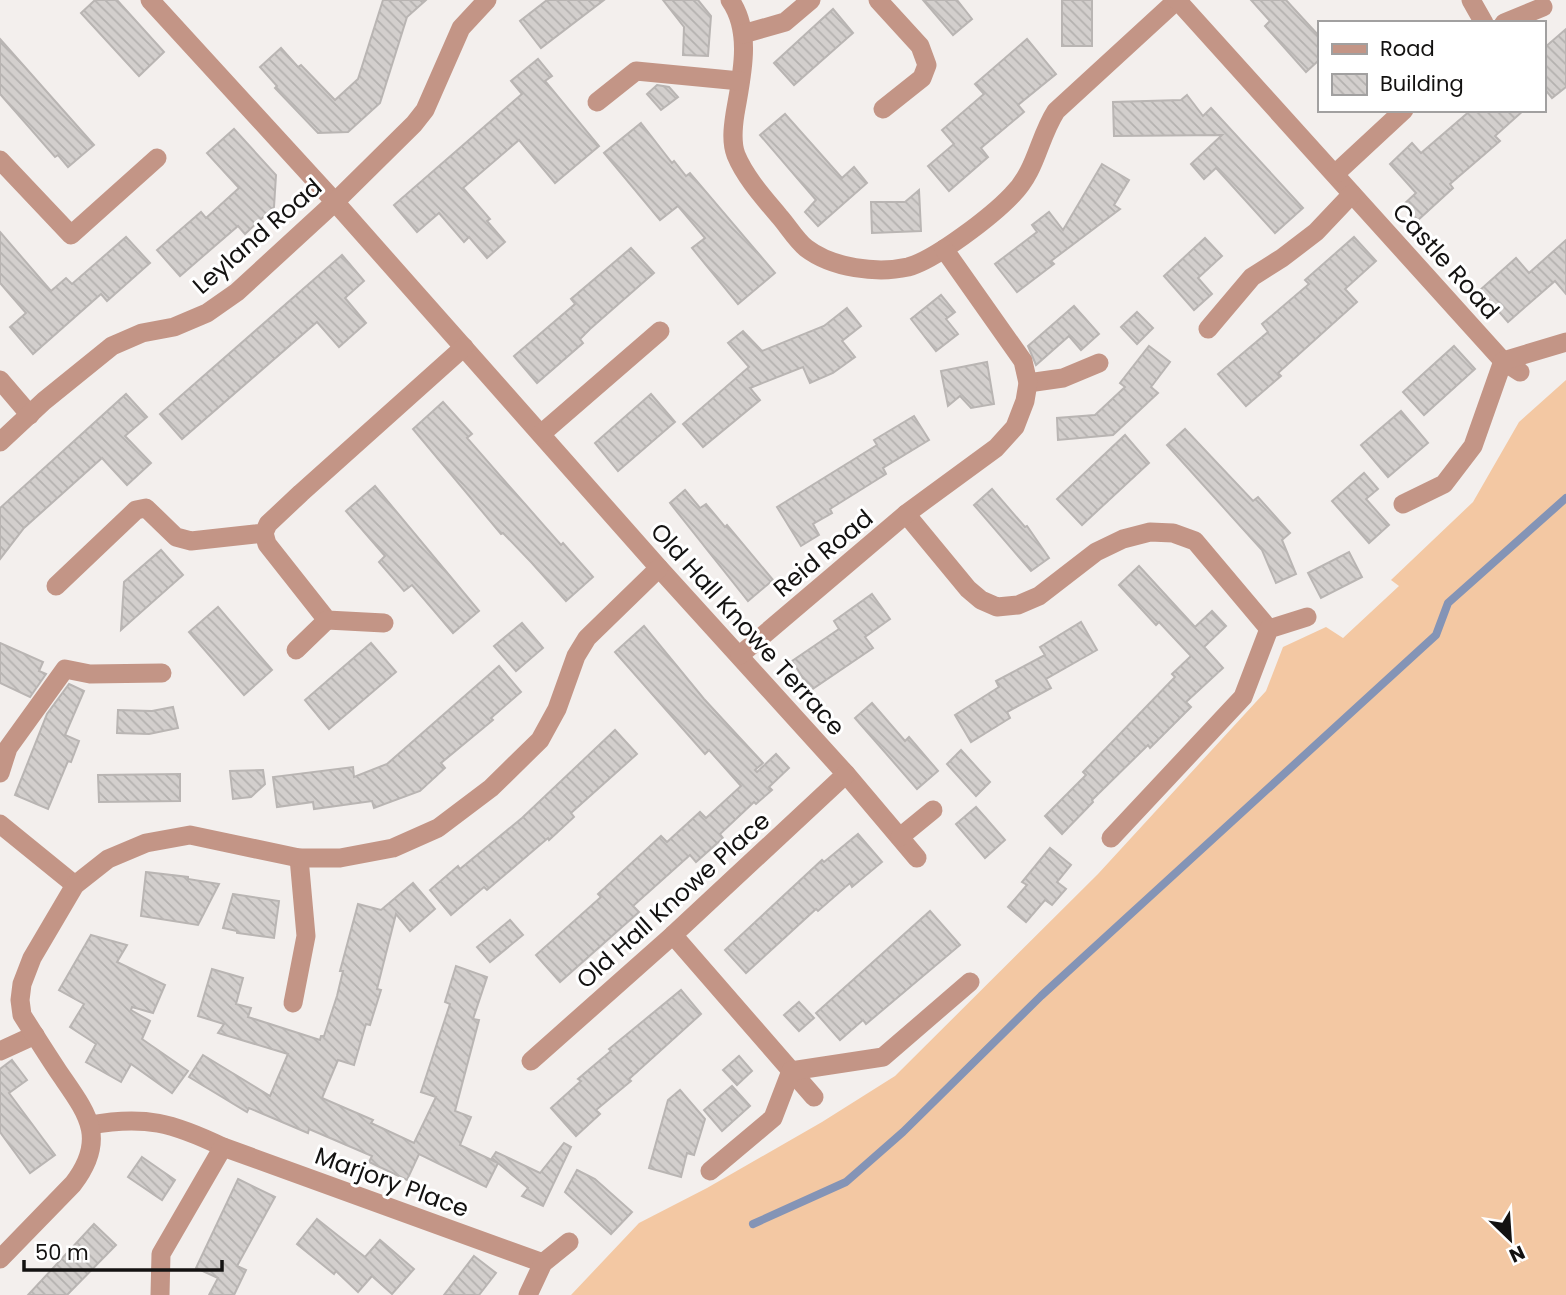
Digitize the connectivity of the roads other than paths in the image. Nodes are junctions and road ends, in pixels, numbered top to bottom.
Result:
1 (150, 0) edge
2 (487, 0) edge
3 (730, 0) edge
4 (811, 0) edge
5 (878, 0) edge
6 (1177, 0) edge
7 (1471, 0) edge
8 (1543, 7) dead end
9 (1483, 21) edge
10 (1509, 21) edge
11 (743, 34) junction
12 (740, 81) junction
13 (597, 102) dead end
14 (883, 109) dead end
15 (1402, 112) edge
16 (157, 158) dead end
17 (0, 160) edge
18 (1335, 174) junction
19 (1352, 194) junction
20 (335, 202) junction
21 (944, 249) junction
22 (1208, 329) dead end
23 (660, 331) dead end
24 (1566, 342) edge
25 (464, 346) junction
26 (1503, 361) junction
27 (1099, 363) dead end
28 (1520, 372) dead end
29 (0, 380) edge
30 (1028, 383) junction
31 (30, 415) junction
32 (541, 434) junction
33 (0, 442) edge
34 (1403, 504) dead end
35 (906, 514) junction
36 (264, 533) junction
37 (659, 568) junction
38 (55, 586) dead end
39 (1307, 617) dead end
40 (327, 620) junction
41 (384, 623) dead end
42 (1269, 629) junction
43 (296, 650) dead end
44 (740, 655) junction
45 (162, 674) dead end
46 (4, 746) edge
47 (0, 773) edge
48 (846, 774) junction
49 (933, 810) dead end
50 (0, 824) edge
51 (900, 837) junction
52 (1111, 838) dead end
53 (299, 858) junction
54 (917, 858) dead end
55 (75, 885) junction
56 (673, 935) junction
57 (970, 982) dead end
58 (293, 1003) dead end
59 (34, 1034) junction
60 (0, 1051) edge
61 (531, 1061) dead end
62 (791, 1071) junction
63 (814, 1097) dead end
64 (90, 1125) junction
65 (223, 1147) junction
66 (710, 1171) dead end
67 (569, 1242) dead end
68 (0, 1259) edge
69 (543, 1263) junction
70 (160, 1295) edge
71 (528, 1295) edge

1 - 20 street, Old Hall Knowe Terrace
2 - 20 street, Leyland Road
3 - 11 street
4 - 11 street
5 - 14 street
6 - 18 street, Castle Road
6 - 21 street
7 - 9 street
8 - 10 street
11 - 12 street
12 - 13 street
12 - 21 street
15 - 18 street
16 - 17 street
18 - 19 street, Castle Road
19 - 22 street
19 - 26 street, Castle Road
20 - 25 street, Old Hall Knowe Terrace
20 - 31 street, Leyland Road
21 - 30 street
23 - 32 street
24 - 26 street
25 - 32 street, Old Hall Knowe Terrace
25 - 36 street
26 - 28 street, Castle Road
26 - 34 street
27 - 30 street
29 - 31 street
30 - 35 street, Reid Road
31 - 33 street, Leyland Road
32 - 37 street, Old Hall Knowe Terrace
35 - 42 street, Reid Road
35 - 44 street, Reid Road
36 - 38 street
36 - 40 street
37 - 44 street, Old Hall Knowe Terrace
37 - 53 street
39 - 42 street
40 - 41 street
40 - 43 street
42 - 52 street
44 - 48 street, Old Hall Knowe Terrace
45 - 46 street
46 - 47 street
48 - 51 street, Old Hall Knowe Terrace
48 - 56 street, Old Hall Knowe Place
49 - 51 street
50 - 55 street
51 - 54 street, Old Hall Knowe Terrace
53 - 55 street
53 - 58 street
55 - 59 street
56 - 61 street, Old Hall Knowe Place
56 - 62 street
57 - 62 street
59 - 60 street
59 - 64 street
62 - 63 street
62 - 66 street
64 - 65 street, Marjory Place
64 - 68 street
65 - 69 street, Marjory Place
65 - 70 street
67 - 69 street
69 - 71 street

